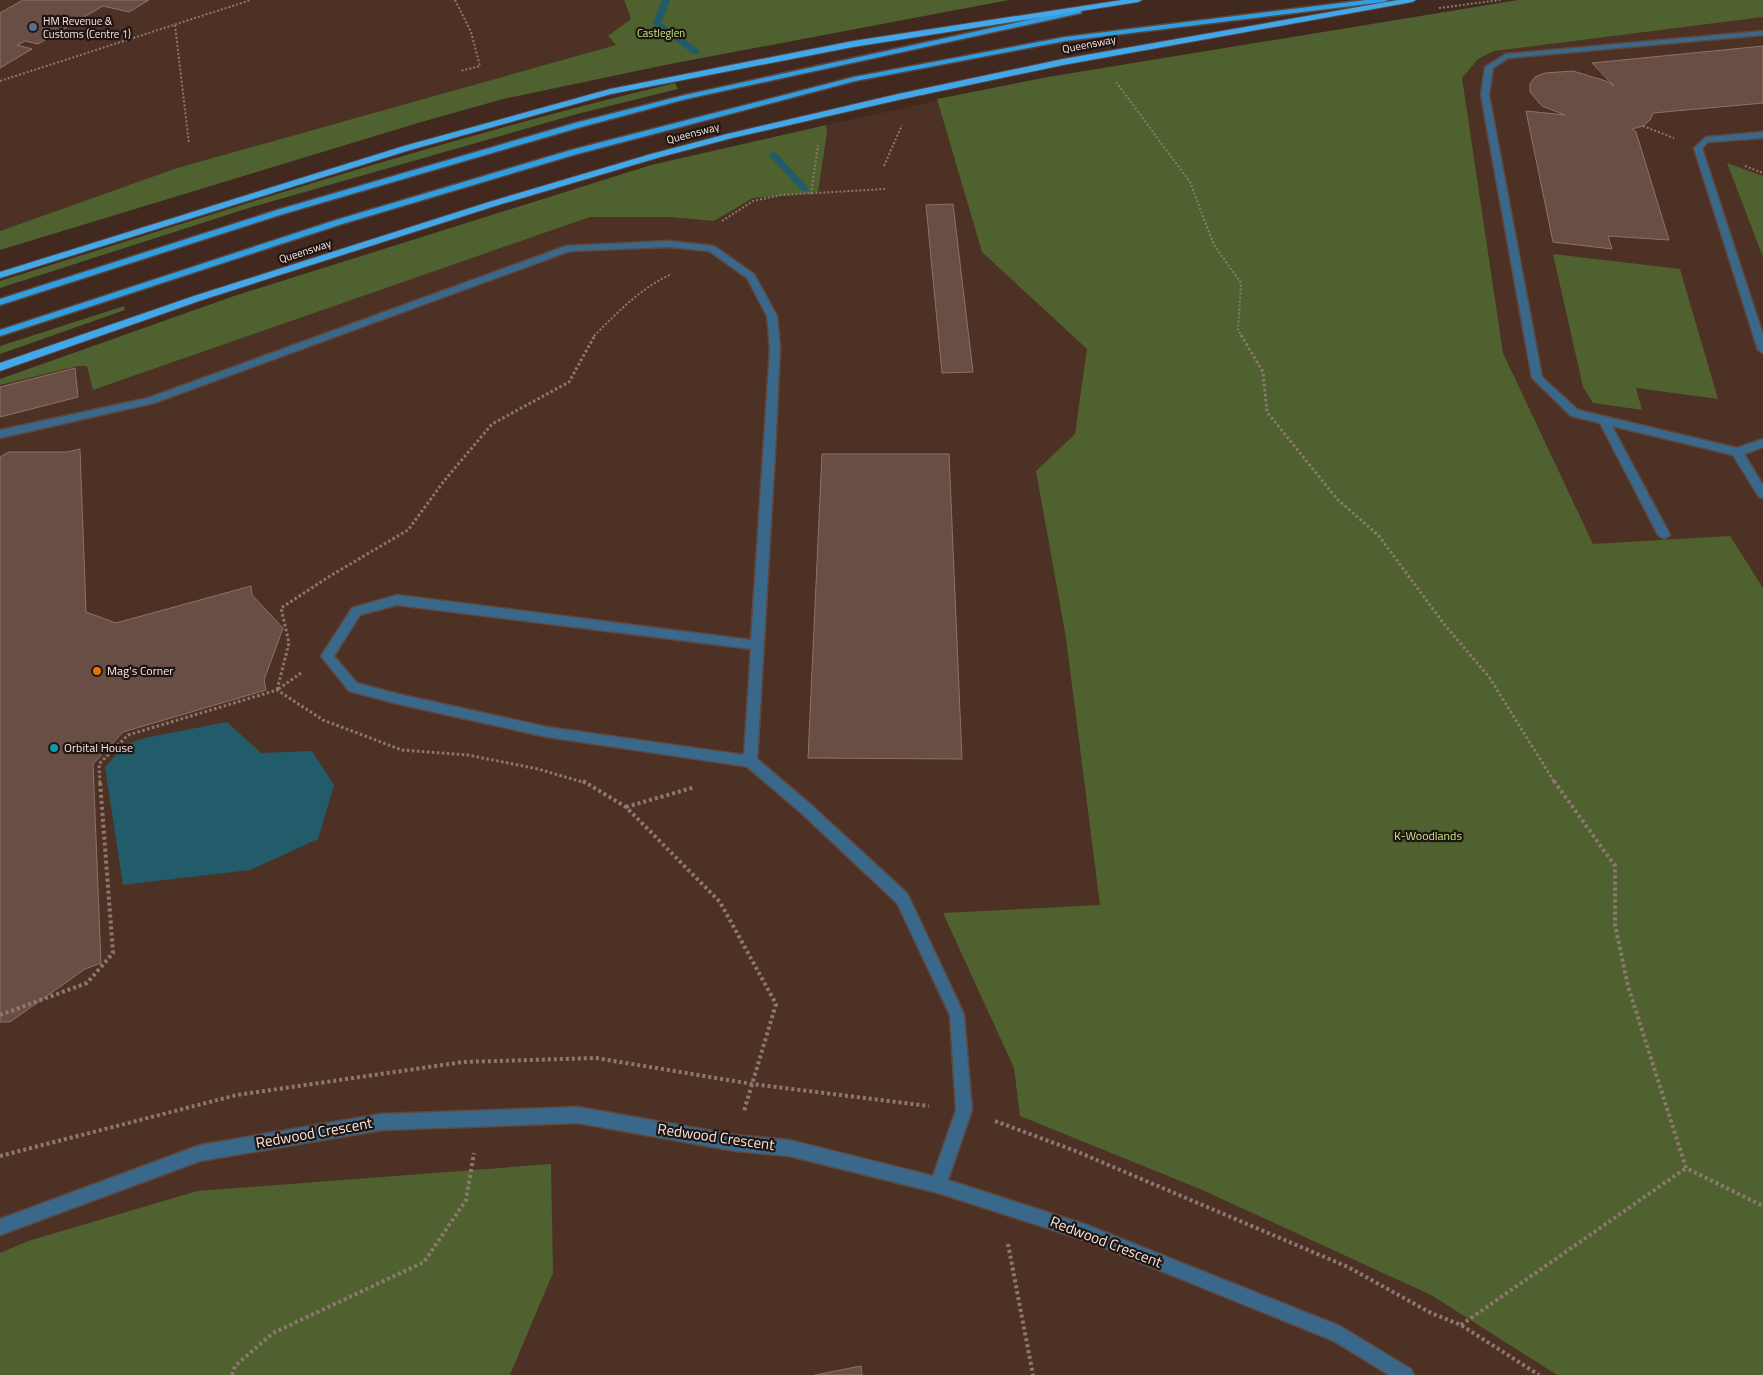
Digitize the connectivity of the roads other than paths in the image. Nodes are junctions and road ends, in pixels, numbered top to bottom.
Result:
1 (1138, 0) edge
2 (1384, 0) edge
3 (1412, 0) edge
4 (1093, 7) junction
5 (1763, 33) edge
6 (1763, 135) edge
7 (0, 275) edge
8 (0, 302) edge
9 (0, 333) edge
10 (1763, 350) edge
11 (0, 367) edge
12 (1604, 420) junction
13 (0, 434) edge
14 (1763, 443) edge
15 (1737, 452) junction
16 (1763, 494) edge
17 (1664, 535) dead end
18 (756, 645) junction
19 (750, 761) junction
20 (938, 1185) junction
21 (0, 1227) edge
22 (1405, 1375) edge

1 - 4 highway
2 - 9 main road, Queensway
3 - 11 highway, Queensway
4 - 7 highway
4 - 8 main road
5 - 12 street
6 - 10 street
12 - 15 street
12 - 17 street
13 - 18 street
14 - 15 street
15 - 16 street
18 - 19 street
18 - 19 street
19 - 20 street
20 - 21 street, Redwood Crescent
20 - 22 street, Redwood Crescent

